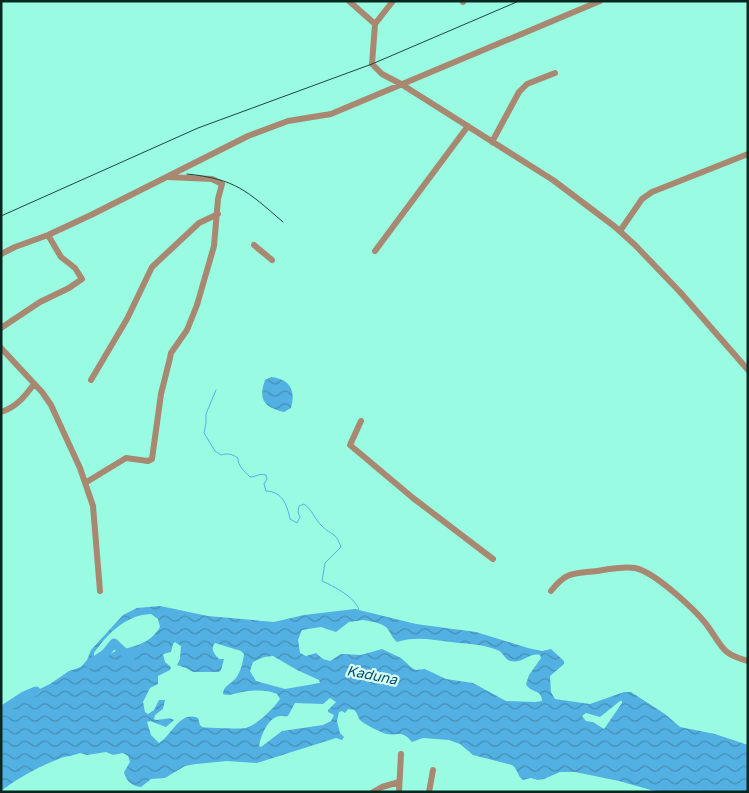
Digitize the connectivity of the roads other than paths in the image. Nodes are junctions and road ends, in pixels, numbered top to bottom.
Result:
1 (349, 1) edge
2 (393, 1) edge
3 (600, 1) edge
4 (376, 24) junction
5 (555, 73) dead end
6 (401, 84) junction
7 (468, 126) junction
8 (492, 142) junction
9 (748, 154) edge
10 (166, 177) junction
11 (218, 214) junction
12 (620, 231) junction
13 (48, 235) junction
14 (254, 245) dead end
15 (375, 251) dead end
16 (1, 254) edge
17 (272, 260) dead end
18 (1, 328) edge
19 (1, 348) edge
20 (748, 370) edge
21 (91, 380) dead end
22 (34, 384) junction
23 (1, 412) edge
24 (361, 421) dead end
25 (85, 483) junction
26 (493, 560) dead end
27 (100, 591) dead end
28 (551, 591) dead end
29 (748, 661) edge
30 (401, 754) dead end
31 (433, 770) dead end
32 (399, 782) junction
33 (373, 792) edge
34 (399, 792) edge
35 (429, 792) edge

1 - 4 street
2 - 4 street
3 - 6 street
4 - 6 street
5 - 8 street
6 - 7 street
6 - 10 street
7 - 8 street
7 - 15 street
8 - 12 street
9 - 12 street
10 - 11 street
10 - 13 street
11 - 21 street
11 - 25 street
12 - 20 street
13 - 16 street
13 - 18 street
14 - 17 street
19 - 22 street
22 - 23 street
22 - 25 street
24 - 26 street
25 - 27 street
28 - 29 street
30 - 32 street
31 - 35 street
32 - 33 street
32 - 34 street

